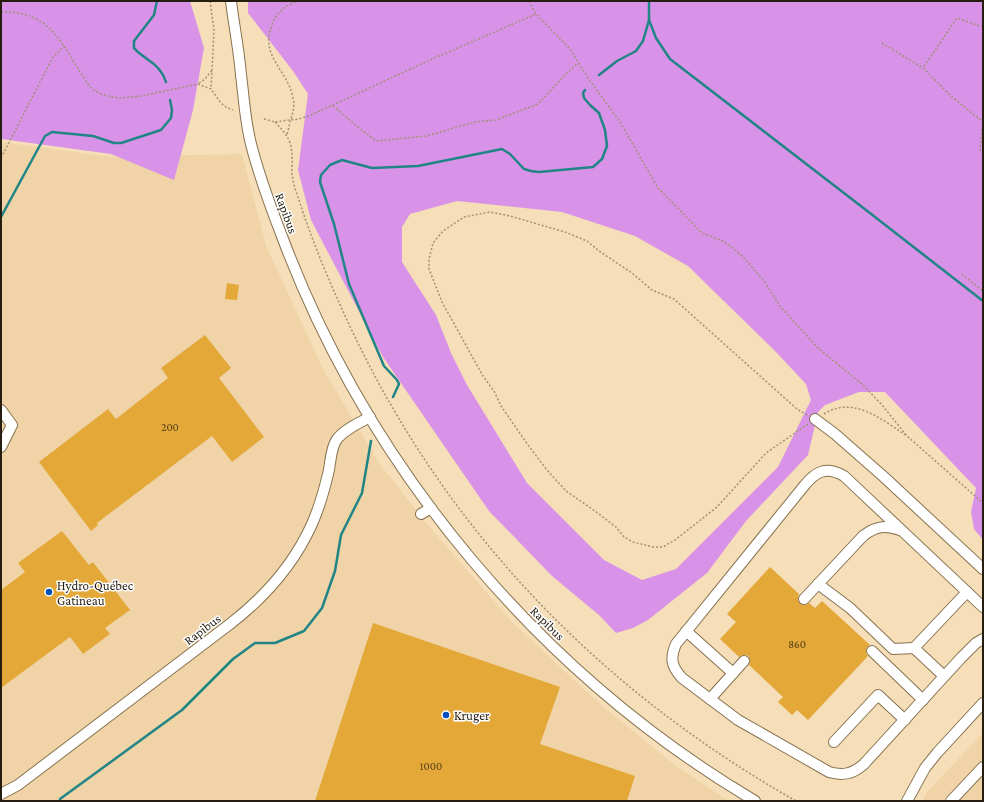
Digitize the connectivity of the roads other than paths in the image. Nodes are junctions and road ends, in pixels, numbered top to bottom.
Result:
1 (231, 1) edge
2 (1, 410) edge
3 (370, 417) junction
4 (815, 419) road end
5 (1, 447) edge
6 (431, 508) junction
7 (421, 514) dead end
8 (902, 530) junction
9 (983, 569) edge
10 (818, 584) junction
11 (967, 592) junction
12 (804, 599) dead end
13 (983, 607) edge
14 (686, 631) junction
15 (983, 639) edge
16 (914, 648) junction
17 (872, 651) dead end
18 (744, 661) dead end
19 (733, 673) junction
20 (944, 676) junction
21 (710, 699) junction
22 (923, 700) junction
23 (983, 703) edge
24 (905, 720) junction
25 (834, 742) dead end
26 (983, 767) edge
27 (1, 794) edge
28 (755, 801) edge
29 (907, 801) edge
30 (951, 801) edge

1 - 3 lane, Rapibus
2 - 5 lane
3 - 6 lane, Rapibus
3 - 27 lane, Rapibus
4 - 9 lane
6 - 7 lane
6 - 28 lane, Rapibus
8 - 10 lane
8 - 11 lane
8 - 14 lane
10 - 12 lane
10 - 16 lane
11 - 13 lane
11 - 16 lane
14 - 19 lane
14 - 21 lane
15 - 20 lane
16 - 20 lane
17 - 22 lane
18 - 19 lane
19 - 21 lane
20 - 22 lane
21 - 24 lane
22 - 24 lane
23 - 29 lane
24 - 25 lane
26 - 30 lane

